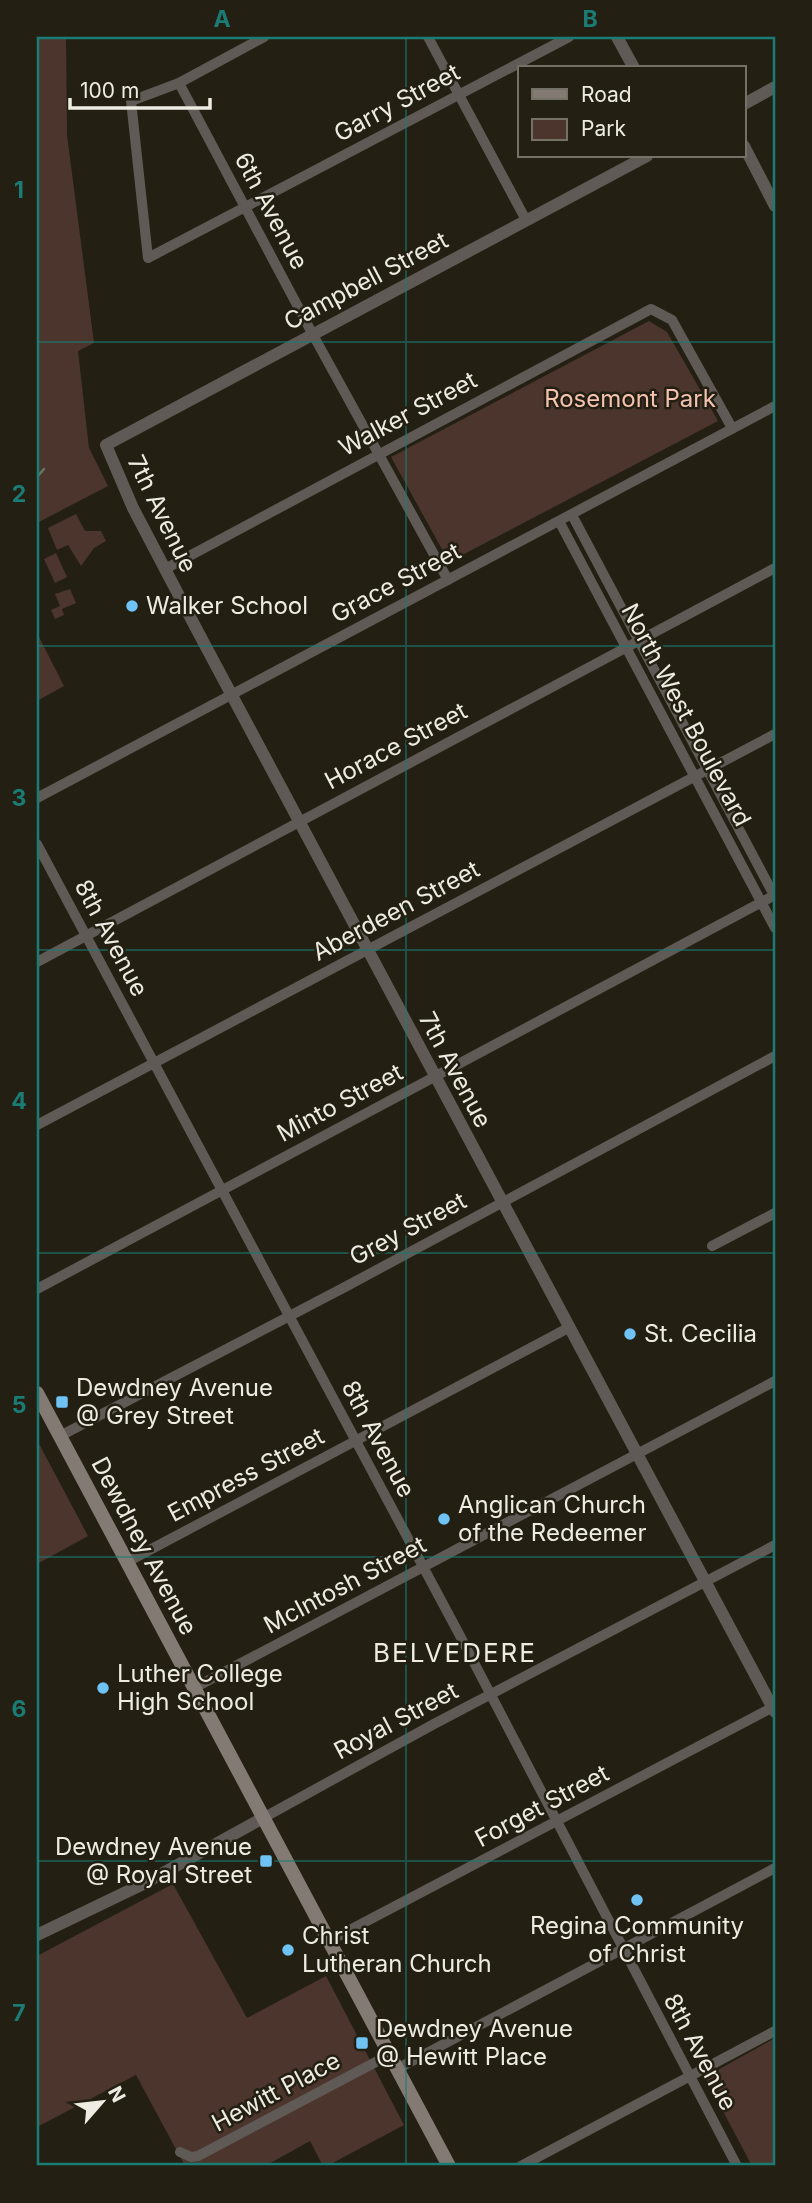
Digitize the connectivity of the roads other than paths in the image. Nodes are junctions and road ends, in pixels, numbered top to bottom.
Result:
1 (264, 37) edge
2 (428, 37) edge
3 (569, 37) edge
4 (617, 37) edge
5 (633, 66) edge
6 (179, 83) junction
7 (775, 87) edge
8 (458, 94) junction
9 (746, 103) edge
10 (746, 150) edge
11 (643, 158) edge
12 (775, 206) edge
13 (245, 208) junction
14 (526, 220) junction
15 (312, 333) junction
16 (775, 406) edge
17 (732, 428) junction
18 (106, 445) joint
19 (378, 453) junction
20 (572, 514) junction
21 (559, 522) junction
22 (775, 568) edge
23 (165, 569) junction
24 (448, 580) junction
25 (639, 640) junction
26 (626, 647) junction
27 (232, 694) junction
28 (775, 734) edge
29 (708, 770) junction
30 (695, 777) junction
31 (37, 798) edge
32 (299, 822) junction
33 (37, 844) edge
34 (775, 896) edge
35 (761, 902) junction
36 (775, 929) edge
37 (85, 936) junction
38 (368, 950) junction
39 (37, 962) edge
40 (775, 1056) edge
41 (154, 1064) junction
42 (434, 1075) junction
43 (37, 1125) edge
44 (221, 1191) junction
45 (502, 1202) junction
46 (775, 1213) edge
47 (712, 1246) dead end
48 (37, 1290) edge
49 (288, 1316) junction
50 (570, 1327) junction
51 (775, 1381) edge
52 (37, 1393) edge
53 (60, 1436) junction
54 (355, 1441) junction
55 (637, 1454) junction
56 (775, 1545) edge
57 (127, 1562) junction
58 (423, 1568) junction
59 (705, 1581) junction
60 (194, 1688) junction
61 (490, 1695) junction
62 (774, 1709) edge
63 (263, 1818) junction
64 (558, 1822) junction
65 (775, 1868) edge
66 (37, 1935) edge
67 (329, 1941) junction
68 (623, 1950) junction
69 (775, 2031) edge
70 (389, 2055) junction
71 (397, 2069) junction
72 (689, 2076) junction
73 (180, 2152) dead end
74 (449, 2166) edge
75 (521, 2166) edge
76 (737, 2166) edge

1 - 6 street
2 - 8 street
3 - 8 street, Garry Street
4 - 5 street
6 - 13 street, 6th Avenue
6 - 13 street, Garry Street
7 - 9 street
8 - 13 street, Garry Street
8 - 14 street
10 - 12 street
11 - 14 street, Campbell Street
13 - 15 street, 6th Avenue
14 - 15 street, Campbell Street
15 - 18 street, Campbell Street
15 - 19 street, 6th Avenue
16 - 17 street, Grace Street
17 - 19 street, Walker Street
17 - 20 street, Grace Street
18 - 23 street, 7th Avenue
19 - 23 street, Walker Street
19 - 24 street, 6th Avenue
20 - 21 street, Grace Street
20 - 25 street, North West Boulevard
21 - 24 street, Grace Street
21 - 26 street, North West Boulevard
22 - 25 street, Horace Street
23 - 27 street, 7th Avenue
24 - 27 street, Grace Street
25 - 26 street, Horace Street
25 - 29 street, North West Boulevard
26 - 30 street, North West Boulevard
26 - 32 street, Horace Street
27 - 31 street, Grace Street
27 - 32 street, 7th Avenue
28 - 29 street, Aberdeen Street
29 - 30 street, Aberdeen Street
29 - 34 street, North West Boulevard
30 - 35 street, North West Boulevard
30 - 38 street, Aberdeen Street
32 - 37 street, Horace Street
32 - 38 street, 7th Avenue
33 - 37 street, 8th Avenue
34 - 35 street, Minto Street
35 - 36 street, North West Boulevard
35 - 42 street, Minto Street
37 - 39 street, Horace Street
37 - 41 street, 8th Avenue
38 - 41 street, Aberdeen Street
38 - 42 street, 7th Avenue
40 - 45 street, Grey Street
41 - 43 street, Aberdeen Street
41 - 44 street, 8th Avenue
42 - 44 street, Minto Street
42 - 45 street, 7th Avenue
44 - 48 street, Minto Street
44 - 49 street, 8th Avenue
45 - 49 street, Grey Street
45 - 50 street, 7th Avenue
46 - 47 street
49 - 53 street, Grey Street
49 - 54 street, 8th Avenue
50 - 54 street, Empress Street
50 - 55 street, 7th Avenue
51 - 55 street, McIntosh Street
52 - 53 main road, Dewdney Avenue
53 - 57 main road, Dewdney Avenue
54 - 57 street, Empress Street
54 - 58 street, 8th Avenue
55 - 58 street, McIntosh Street
55 - 59 street, 7th Avenue
56 - 59 street, Royal Street
57 - 60 main road, Dewdney Avenue
58 - 60 street, McIntosh Street
58 - 61 street, 8th Avenue
59 - 61 street, Royal Street
59 - 62 street, 7th Avenue
60 - 63 main road, Dewdney Avenue
61 - 63 street, Royal Street
61 - 64 street, 8th Avenue
62 - 64 street, Forget Street
63 - 66 street, Royal Street
63 - 67 main road, Dewdney Avenue
64 - 67 street, Forget Street
64 - 68 street, 8th Avenue
65 - 68 street
67 - 70 main road, Dewdney Avenue
68 - 71 street
68 - 72 street, 8th Avenue
69 - 72 street
70 - 71 main road, Dewdney Avenue
70 - 73 street, Hewitt Place
71 - 74 main road, Dewdney Avenue
72 - 75 street
72 - 76 street, 8th Avenue

